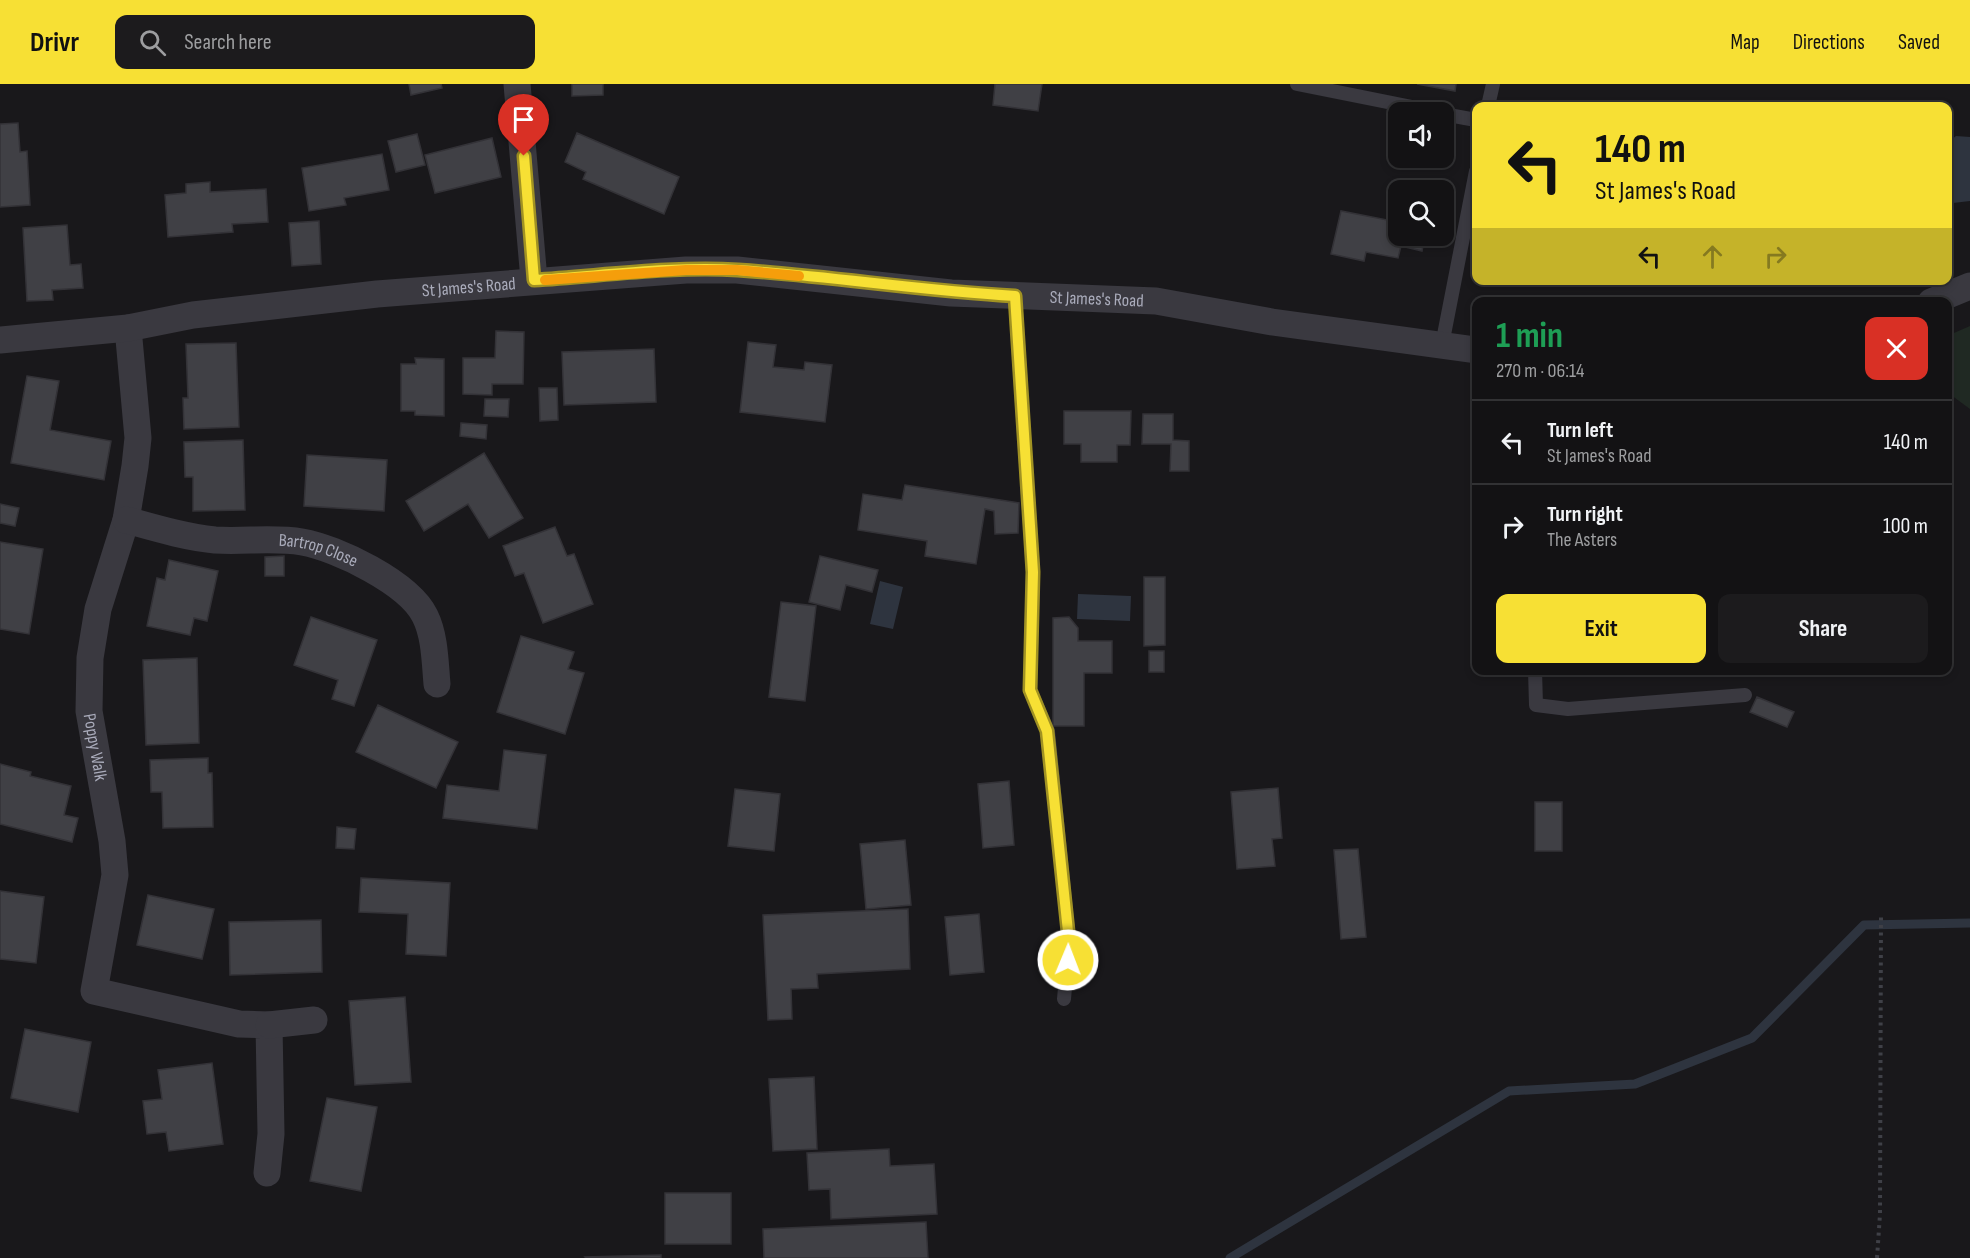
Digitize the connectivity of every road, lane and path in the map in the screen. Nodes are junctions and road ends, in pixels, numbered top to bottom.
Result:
1 (517, 84) edge
2 (1297, 84) edge
3 (1493, 84) edge
4 (1388, 102) edge
5 (1489, 102) edge
6 (1454, 116) edge
7 (1472, 119) edge
8 (1472, 191) edge
9 (534, 280) junction
10 (1970, 286) edge
11 (1015, 296) junction
12 (1943, 297) edge
13 (128, 328) junction
14 (0, 340) edge
15 (1442, 345) junction
16 (1472, 349) edge
17 (126, 520) junction
18 (1535, 675) edge
19 (437, 684) dead end
20 (1745, 695) dead end
21 (1881, 917) dead end
22 (1064, 999) dead end
23 (314, 1020) dead end
24 (269, 1025) junction
25 (267, 1173) dead end
26 (1877, 1258) edge

1 - 9 street
2 - 4 lane
3 - 5 lane
6 - 7 lane
8 - 15 lane
9 - 11 street, St James's Road
9 - 13 street, St James's Road
10 - 12 street
11 - 15 street, St James's Road
11 - 22 lane
13 - 14 street, St James's Road
13 - 17 street, Poppy Walk
15 - 16 street, St James's Road
17 - 19 street, Bartrop Close
17 - 24 street, Poppy Walk
18 - 20 lane
21 - 26 path
23 - 24 street, Poppy Walk
24 - 25 street

